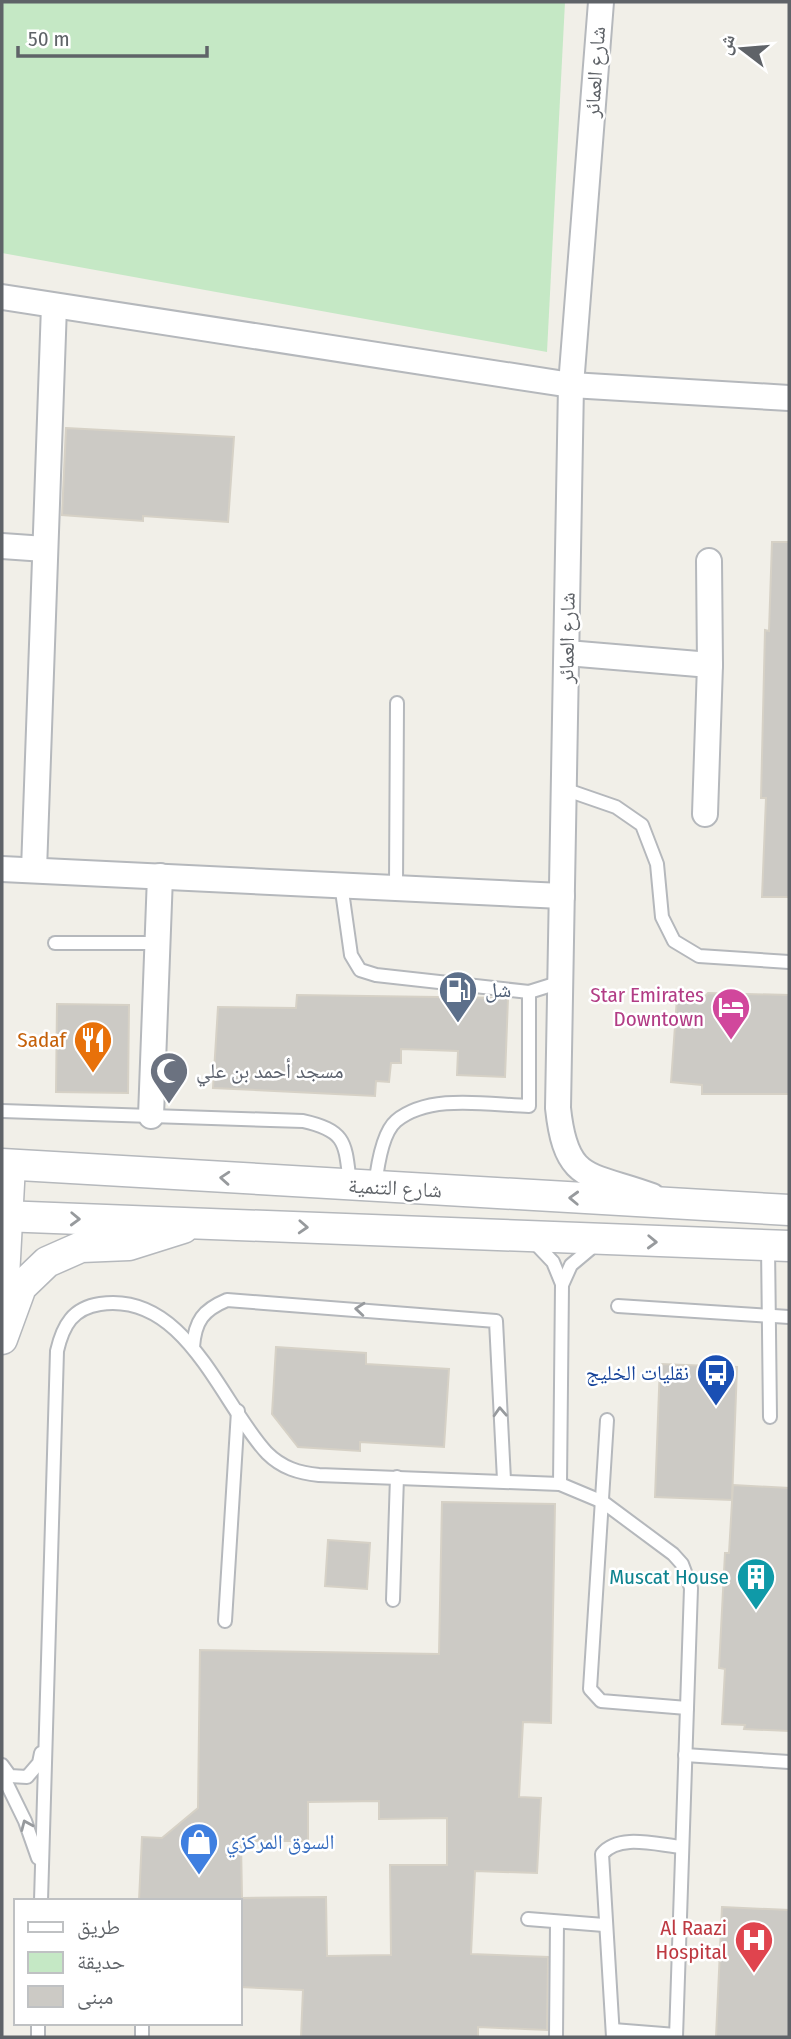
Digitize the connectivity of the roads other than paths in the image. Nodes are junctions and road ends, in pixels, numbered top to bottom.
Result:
1 (601, 2) edge
2 (2, 297) edge
3 (54, 306) junction
4 (571, 385) junction
5 (789, 398) edge
6 (2, 547) edge
7 (45, 549) junction
8 (709, 561) dead end
9 (567, 653) junction
10 (710, 665) junction
11 (397, 703) dead end
12 (564, 789) junction
13 (705, 814) dead end
14 (2, 869) edge
15 (34, 870) junction
16 (160, 876) junction
17 (341, 884) junction
18 (396, 887) junction
19 (562, 896) junction
20 (55, 943) dead end
21 (158, 943) junction
22 (789, 962) edge
23 (561, 982) junction
24 (529, 992) junction
25 (544, 1107) junction
26 (2, 1111) edge
27 (151, 1116) junction
28 (6, 1165) edge
29 (363, 1187) junction
30 (672, 1203) junction
31 (789, 1210) edge
32 (4, 1216) edge
33 (195, 1222) junction
34 (525, 1237) junction
35 (606, 1241) junction
36 (779, 1246) edge
37 (562, 1285) junction
38 (618, 1306) dead end
39 (769, 1316) junction
40 (789, 1317) edge
41 (2, 1329) edge
42 (2, 1339) edge
43 (194, 1347) junction
44 (238, 1411) junction
45 (770, 1416) dead end
46 (607, 1420) dead end
47 (397, 1477) junction
48 (504, 1480) junction
49 (559, 1484) junction
50 (603, 1502) junction
51 (393, 1600) dead end
52 (225, 1621) dead end
53 (687, 1708) junction
54 (46, 1732) junction
55 (685, 1755) junction
56 (789, 1762) edge
57 (2, 1765) edge
58 (2, 1774) edge
59 (682, 1847) junction
60 (42, 1879) junction
61 (41, 1899) edge
62 (528, 1919) dead end
63 (557, 1922) junction
64 (604, 1926) junction
65 (613, 2033) edge
66 (676, 2036) edge
67 (556, 2037) edge

1 - 4 street, شارع العمائر
2 - 3 street
3 - 4 street
3 - 7 street
4 - 5 street
4 - 9 street, شارع العمائر
6 - 7 street
7 - 15 street
8 - 10 street
9 - 10 street
9 - 12 street, شارع العمائر
10 - 13 street
11 - 18 lane
12 - 19 street, شارع العمائر
12 - 22 lane
14 - 15 street
15 - 16 street
16 - 17 street
16 - 21 street
17 - 18 street
17 - 24 lane
18 - 19 street
19 - 23 street, شارع العمائر
20 - 21 lane
21 - 27 street
23 - 24 lane
23 - 25 street, شارع العمائر
24 - 25 lane
25 - 29 lane
25 - 30 street, شارع العمائر
26 - 27 lane
27 - 29 lane
29 -> 28 street, شارع التنمية
28 - 32 street
30 -> 29 street, شارع التنمية
30 - 31 street, شارع التنمية
32 -> 33 street, شارع التنمية
32 - 41 street
33 -> 34 street, شارع التنمية
33 - 42 street
34 - 35 street, شارع التنمية
34 - 37 lane
35 -> 36 street, شارع التنمية
35 - 37 lane
36 - 39 lane
37 - 49 lane
38 - 39 lane
39 - 40 lane
39 - 45 lane
43 - 44 lane
48 -> 43 lane
43 - 54 lane
44 - 47 lane
44 - 52 lane
46 - 50 lane
47 - 48 lane
47 - 51 lane
48 - 49 lane
49 - 50 lane
50 - 53 lane
50 - 53 lane
53 - 55 lane
54 - 57 lane
54 - 60 lane
55 - 56 lane
55 - 59 lane
60 -> 58 lane
59 - 64 lane
59 - 66 lane
60 - 61 lane
62 - 63 lane
63 - 64 lane
63 - 67 lane
64 - 65 lane
65 - 66 lane

